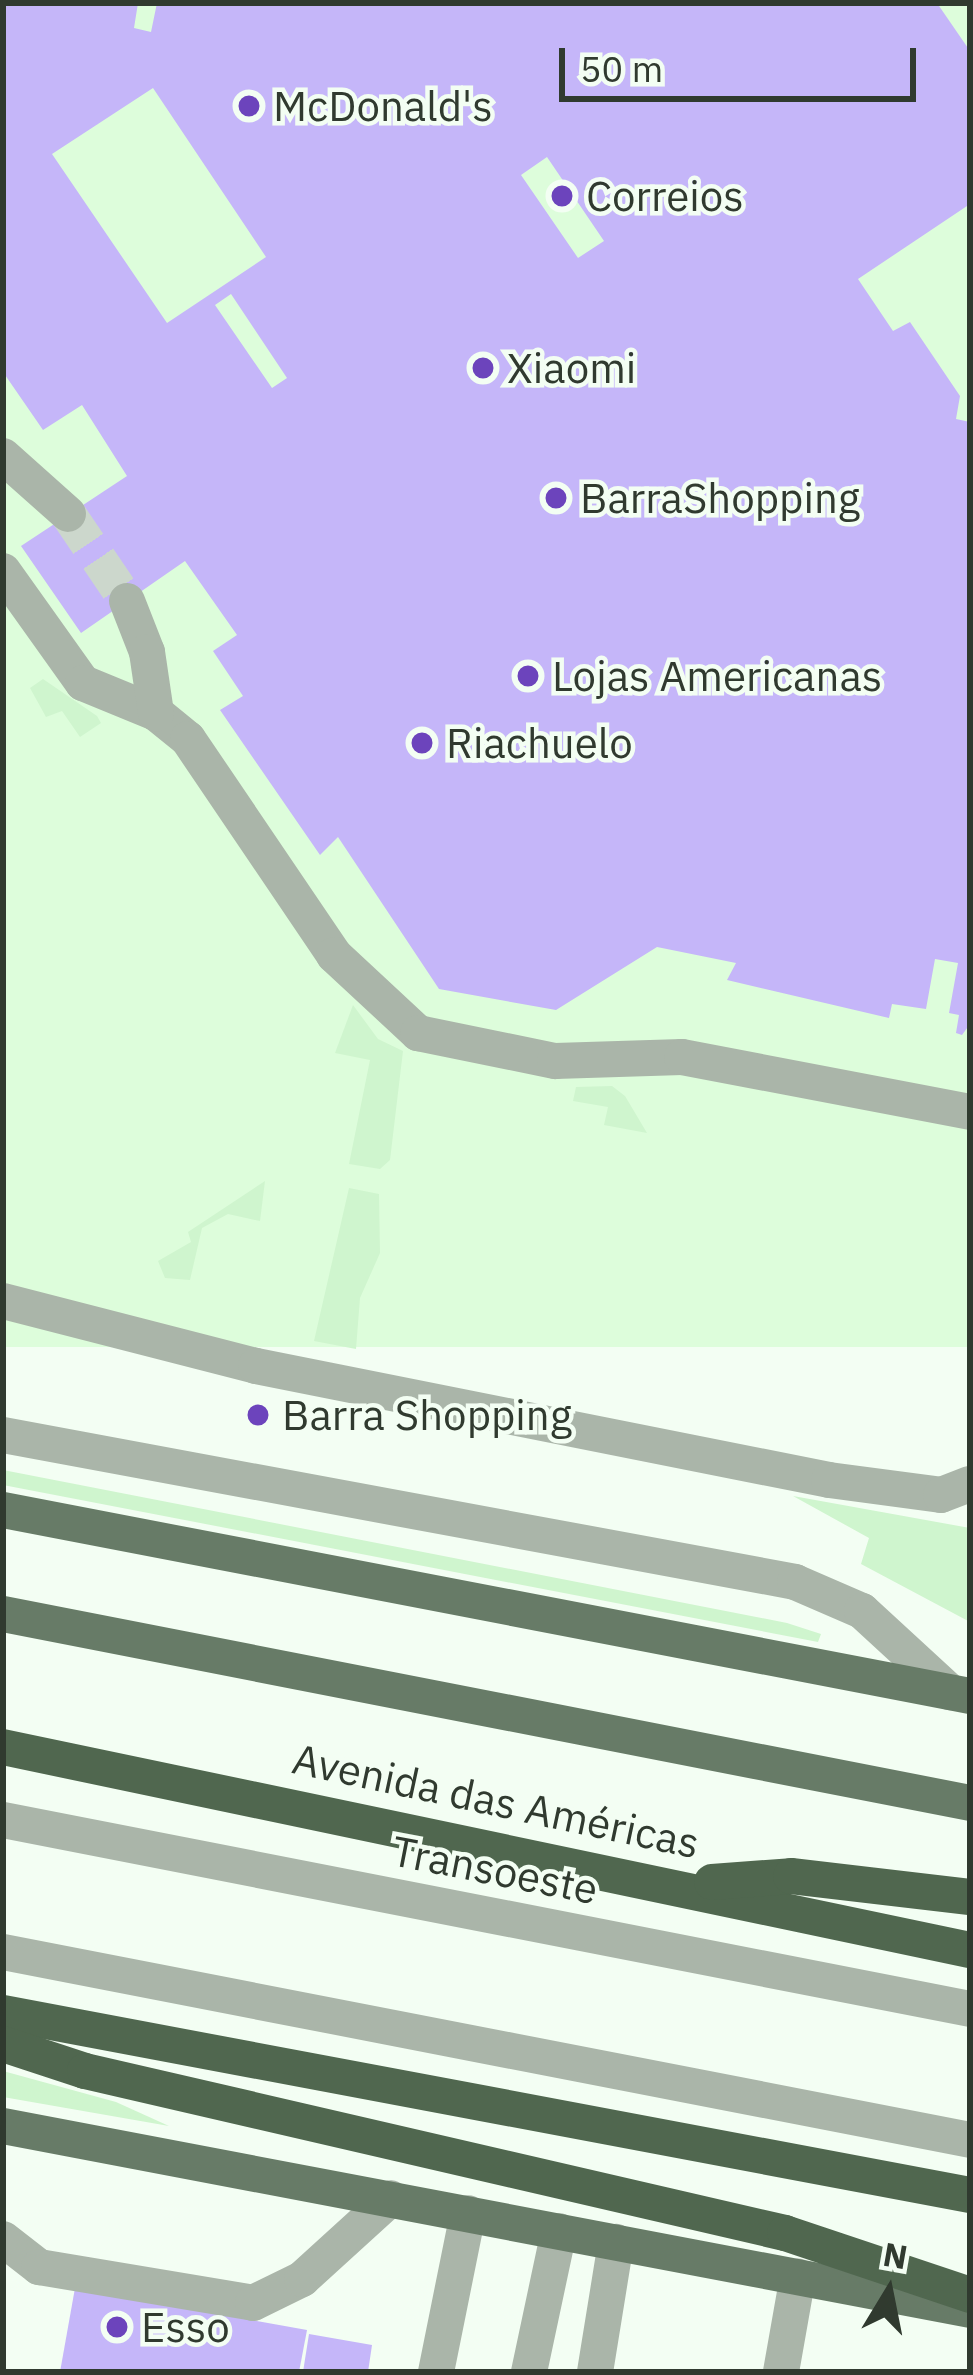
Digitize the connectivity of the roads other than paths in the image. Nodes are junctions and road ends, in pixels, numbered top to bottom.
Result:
1 (3, 456) edge
2 (68, 514) tunnel mouth
3 (3, 571) edge
4 (127, 602) tunnel mouth
5 (156, 713) junction
6 (970, 1112) edge
7 (3, 1301) edge
8 (3, 1435) edge
9 (960, 1493) edge
10 (3, 1510) edge
11 (3, 1614) edge
12 (960, 1694) edge
13 (3, 1747) edge
14 (970, 1803) edge
15 (3, 1820) edge
16 (691, 1887) junction
17 (970, 1897) edge
18 (970, 1950) edge
19 (3, 1952) edge
20 (970, 2009) edge
21 (3, 2013) edge
22 (3, 2044) edge
23 (3, 2126) edge
24 (970, 2140) edge
25 (970, 2195) edge
26 (391, 2198) junction
27 (468, 2213) junction
28 (559, 2231) junction
29 (3, 2240) edge
30 (616, 2242) junction
31 (798, 2276) junction
32 (970, 2295) edge
33 (970, 2310) edge
34 (436, 2372) edge
35 (529, 2372) edge
36 (595, 2372) edge
37 (781, 2372) edge

1 - 2 lane
3 - 5 lane
4 - 5 lane
5 - 6 lane
7 - 9 lane
8 - 12 lane
10 - 12 main road
11 - 14 main road, Avenida das Américas
13 - 16 highway, Avenida das Américas
15 - 20 lane, Transoeste
16 - 17 highway
16 - 18 highway, Avenida das Américas
19 - 24 lane
21 - 25 highway
22 - 32 highway
23 - 26 main road
26 - 27 main road
26 - 29 lane
27 - 28 main road
27 - 34 lane
28 - 30 main road
28 - 35 lane
30 - 31 main road
30 - 36 lane
31 - 33 main road
31 - 37 lane

